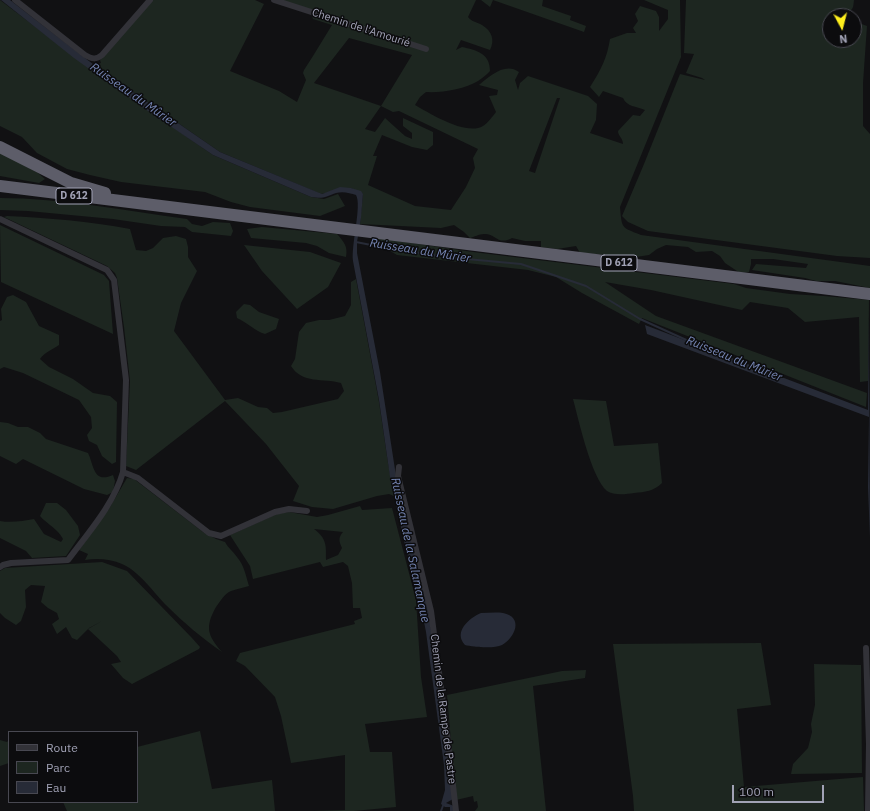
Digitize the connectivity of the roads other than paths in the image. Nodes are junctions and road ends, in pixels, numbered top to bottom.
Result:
1 (15, 0) edge
2 (150, 0) edge
3 (274, 0) edge
4 (426, 49) dead end
5 (0, 147) edge
6 (0, 186) edge
7 (0, 194) edge
8 (147, 205) junction
9 (192, 210) junction
10 (0, 219) edge
11 (866, 294) edge
12 (399, 467) dead end
13 (123, 472) junction
14 (307, 511) dead end
15 (0, 567) edge
16 (866, 648) dead end
17 (456, 811) edge
18 (868, 811) edge

1 - 2 street
3 - 4 street, Chemin de l'Amourié
5 - 9 highway, D 612
6 - 8 highway, D 612
7 - 8 highway, D 612
8 - 9 highway, D 612
9 - 11 highway, D 612
10 - 13 street
12 - 17 street, Chemin de la Rampe de Pastre
13 - 14 street
13 - 15 street
16 - 18 street

